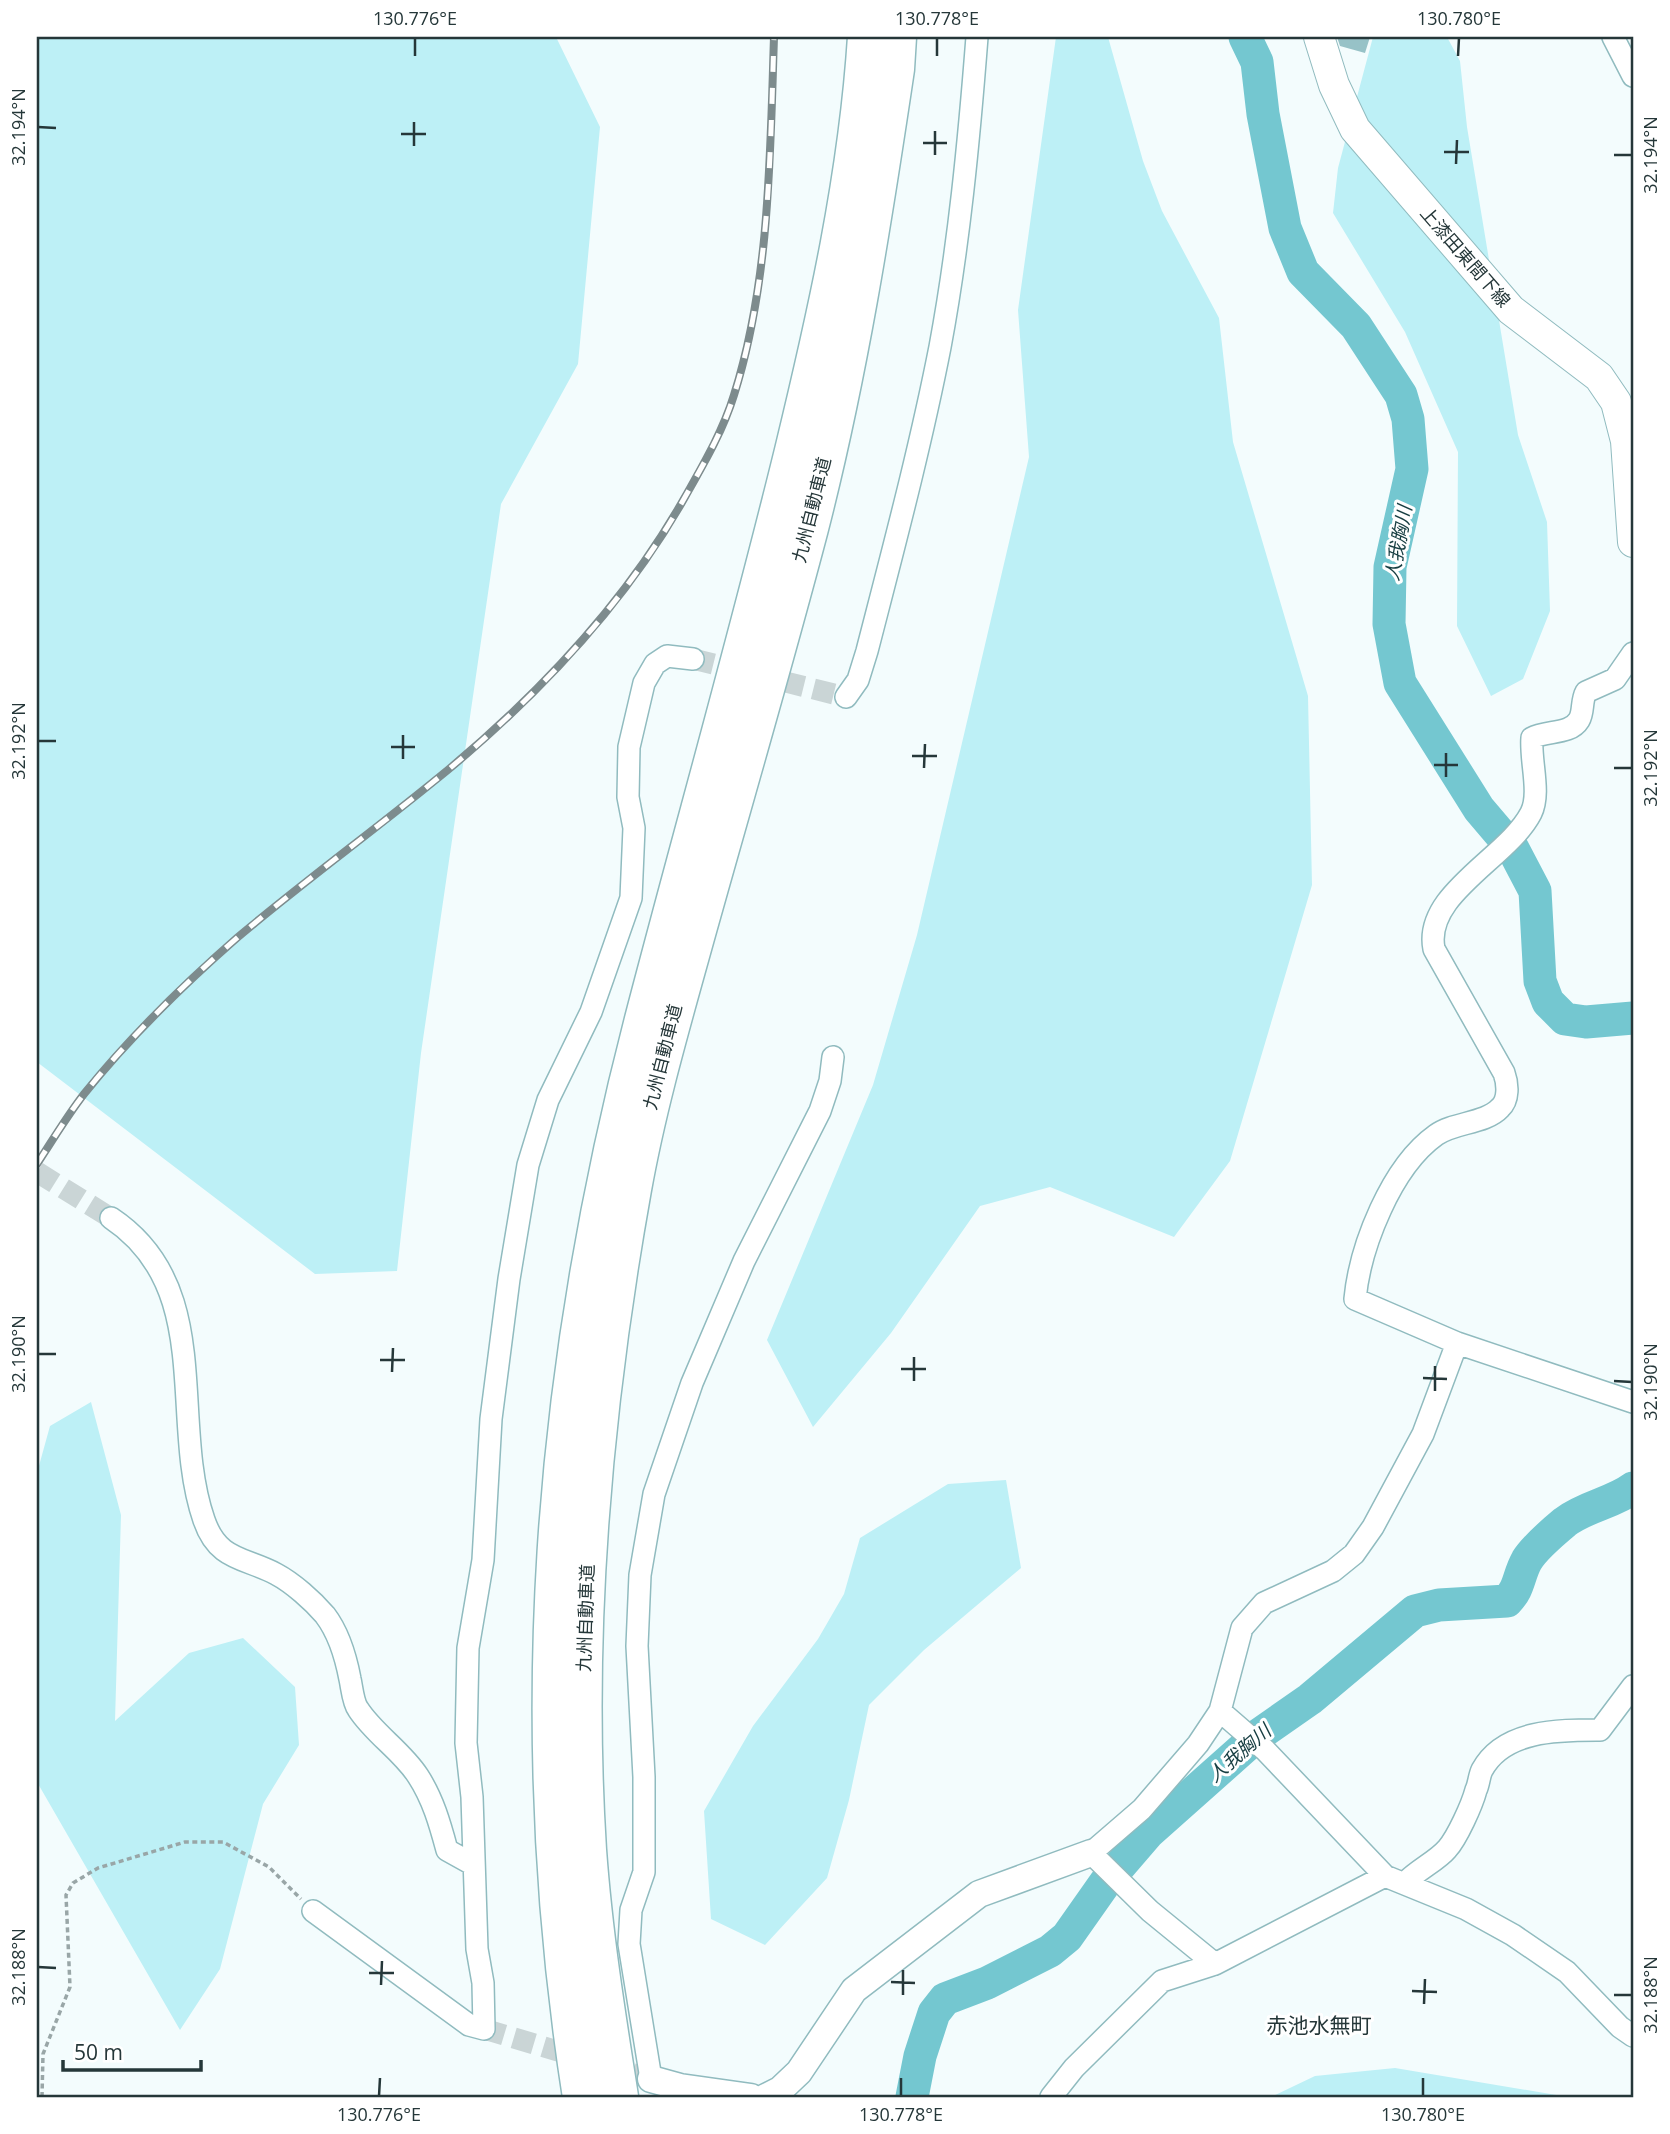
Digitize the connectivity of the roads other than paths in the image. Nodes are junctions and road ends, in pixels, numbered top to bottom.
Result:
1 (867, 37) edge
2 (897, 37) edge
3 (977, 37) edge
4 (1319, 37) edge
5 (1613, 37) edge
6 (1633, 76) edge
7 (1633, 542) edge
8 (1633, 653) edge
9 (693, 659) tunnel mouth
10 (846, 697) dead end
11 (833, 1056) dead end
12 (111, 1217) tunnel mouth
13 (1457, 1343) junction
14 (1633, 1402) edge
15 (1633, 1686) edge
16 (1220, 1711) junction
17 (1091, 1853) junction
18 (474, 1865) junction
19 (1395, 1879) junction
20 (313, 1911) road end
21 (1215, 1964) junction
22 (1633, 2036) edge
23 (635, 2088) edge
24 (582, 2097) edge
25 (751, 2097) edge
26 (766, 2097) edge
27 (1051, 2097) edge

1 - 24 highway, 九州自動車道
2 - 23 highway, 九州自動車道
3 - 10 street
4 - 7 main road, 上漆田東間下線
5 - 6 street
8 - 13 street
9 - 18 street
11 - 23 street
12 - 18 street
13 - 14 street
13 - 16 street
15 - 19 street
16 - 17 street
16 - 19 street
17 - 21 street
17 - 26 street
18 - 20 street
19 - 21 street
19 - 22 street
21 - 27 street
23 - 25 street

